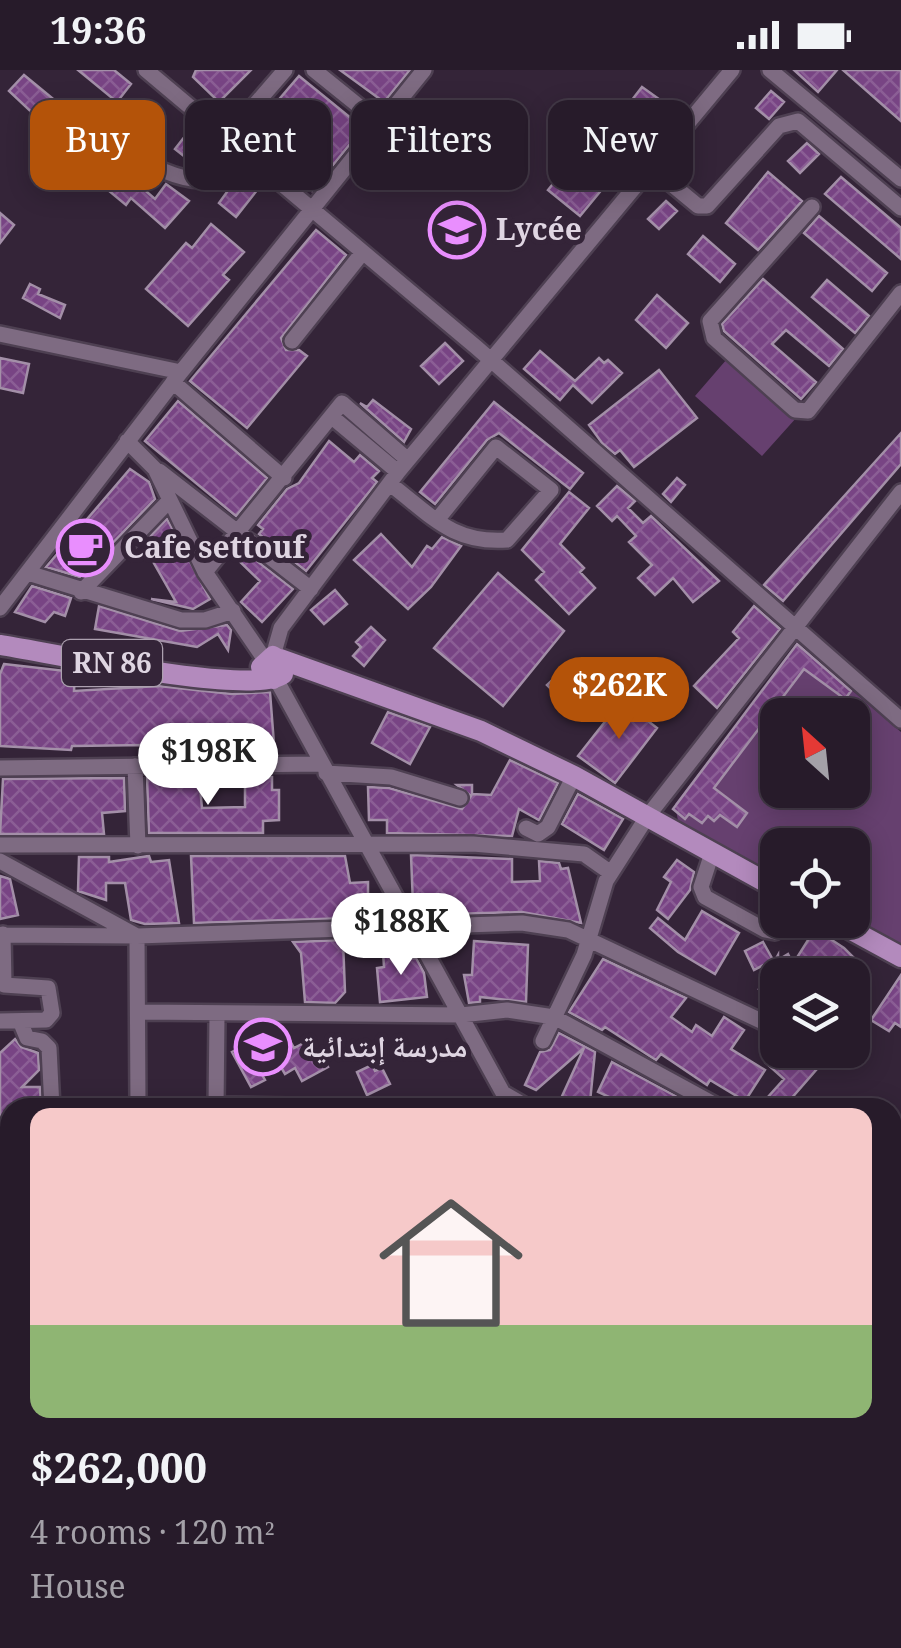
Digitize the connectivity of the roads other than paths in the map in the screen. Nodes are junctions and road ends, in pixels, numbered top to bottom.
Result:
1 (146, 70) edge
2 (284, 70) edge
3 (314, 70) edge
4 (424, 70) edge
5 (732, 70) edge
6 (770, 70) edge
7 (259, 100) edge
8 (352, 100) edge
9 (401, 100) edge
10 (185, 101) edge
11 (693, 118) edge
12 (351, 163) edge
13 (901, 180) edge
14 (293, 190) edge
15 (634, 190) edge
16 (679, 190) edge
17 (812, 207) dead end
18 (315, 208) junction
19 (901, 208) edge
20 (363, 252) junction
21 (901, 293) edge
22 (0, 334) edge
23 (292, 341) dead end
24 (492, 362) junction
25 (177, 377) junction
26 (127, 441) junction
27 (156, 469) junction
28 (399, 472) junction
29 (284, 478) junction
30 (901, 492) edge
31 (170, 500) junction
32 (437, 520) junction
33 (237, 533) junction
34 (205, 572) junction
35 (28, 573) junction
36 (311, 589) junction
37 (80, 592) junction
38 (0, 608) edge
39 (233, 611) junction
40 (794, 628) junction
41 (0, 645) edge
42 (273, 668) junction
43 (901, 720) edge
44 (135, 766) junction
45 (0, 768) edge
46 (323, 768) junction
47 (574, 776) junction
48 (460, 798) dead end
49 (648, 817) junction
50 (526, 828) dead end
51 (0, 845) edge
52 (138, 846) junction
53 (365, 847) junction
54 (712, 853) junction
55 (0, 861) edge
56 (610, 873) junction
57 (760, 879) edge
58 (760, 927) edge
59 (410, 929) junction
60 (1, 934) edge
61 (137, 936) junction
62 (866, 938) edge
63 (590, 940) junction
64 (901, 957) edge
65 (140, 1012) junction
66 (461, 1015) junction
67 (217, 1016) junction
68 (554, 1018) junction
69 (0, 1020) edge
70 (20, 1020) junction
71 (760, 1020) edge
72 (543, 1041) dead end
73 (502, 1093) junction
74 (52, 1098) edge
75 (138, 1098) edge
76 (216, 1098) edge
77 (498, 1098) edge
78 (511, 1098) edge
79 (702, 1098) edge

1 - 10 street
2 - 7 street
3 - 8 street
4 - 9 street
5 - 11 street
6 - 13 street
12 - 18 street
14 - 18 street
15 - 24 street
16 - 19 street
17 - 21 street
18 - 20 street
18 - 25 street
20 - 23 street
20 - 24 street
22 - 25 street
24 - 28 street
24 - 40 street
25 - 26 street
25 - 29 street
26 - 27 street
26 - 35 street
27 - 31 street
27 - 33 street
28 - 29 street
28 - 32 street
28 - 36 street
29 - 33 street
30 - 40 street
31 - 34 street
31 - 37 street
32 - 32 street
33 - 34 street
33 - 36 street
34 - 39 street
35 - 37 street
35 - 38 street
36 - 42 street
37 - 39 street
39 - 42 street
40 - 43 street
40 - 49 street
41 - 42 main road, RN 86
42 - 46 street
42 - 47 main road, RN 86
44 - 45 street
44 - 46 street
44 - 52 street
46 - 48 street
46 - 53 street
47 - 49 main road, RN 86
47 - 50 street
49 - 54 main road, RN 86
49 - 56 street
51 - 52 street
52 - 53 street
53 - 56 street
53 - 59 street
54 - 57 main road, RN 86
54 - 58 street
55 - 61 street
56 - 63 street
59 - 61 street
59 - 63 street
59 - 66 street
60 - 61 street
60 - 70 street
61 - 65 street
62 - 64 main road
63 - 68 street
63 - 71 street
65 - 67 street
65 - 75 street
66 - 67 street
66 - 68 street
66 - 73 street
67 - 76 street
68 - 72 street
68 - 79 street
69 - 70 street
70 - 74 street
73 - 77 street
73 - 78 street

